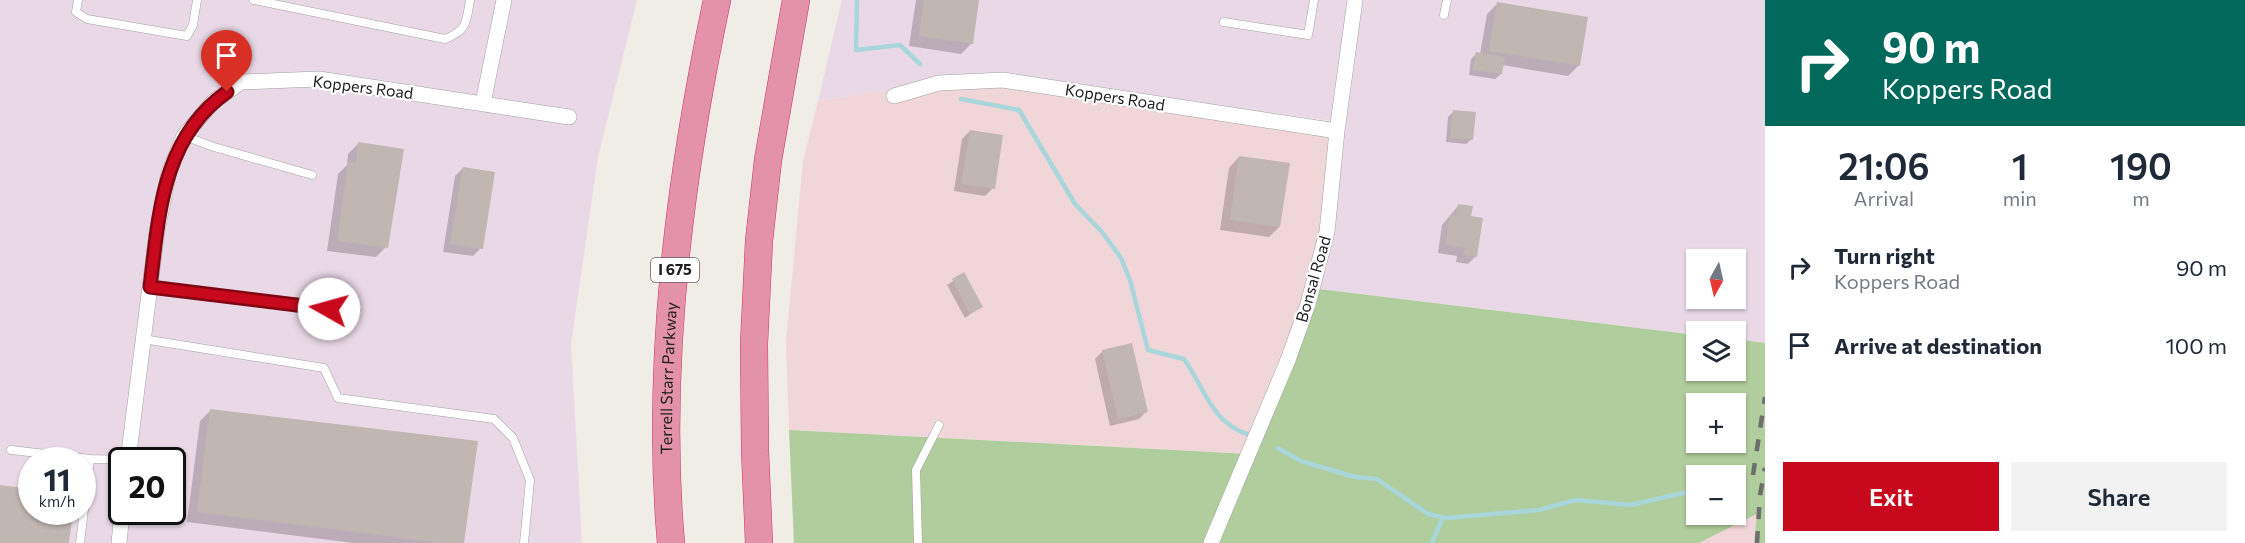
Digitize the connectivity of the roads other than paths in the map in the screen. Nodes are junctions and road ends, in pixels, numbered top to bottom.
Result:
1 (78, 0) edge
2 (197, 0) edge
3 (254, 0) edge
4 (470, 0) edge
5 (504, 0) edge
6 (717, 0) edge
7 (796, 0) edge
8 (1314, 0) edge
9 (1355, 0) edge
10 (1447, 0) edge
11 (1444, 15) dead end
12 (1224, 22) dead end
13 (894, 96) dead end
14 (483, 103) junction
15 (569, 117) dead end
16 (1337, 131) junction
17 (184, 136) junction
18 (312, 176) dead end
19 (150, 287) junction
20 (329, 309) dead end
21 (143, 339) junction
22 (939, 425) dead end
23 (130, 447) edge
24 (11, 450) dead end
25 (18, 451) edge
26 (82, 525) edge
27 (121, 525) edge
28 (80, 543) edge
29 (119, 543) edge
30 (524, 543) edge
31 (671, 543) edge
32 (759, 543) edge
33 (918, 543) edge
34 (1211, 543) edge

1 - 2 lane
3 - 4 lane
5 - 14 street
6 - 31 highway, Terrell Starr Parkway / I 675
7 - 32 highway
8 - 12 lane
9 - 16 street, Bonsal Road
10 - 11 lane
13 - 16 street, Koppers Road
14 - 15 street, Koppers Road
14 - 17 street, Koppers Road
16 - 34 street, Bonsal Road
17 - 18 lane
17 - 19 street, Koppers Road
19 - 20 lane
19 - 21 street, Koppers Road
21 - 23 street, Koppers Road
21 - 30 lane
22 - 33 lane
24 - 25 lane
26 - 28 lane
27 - 29 street

